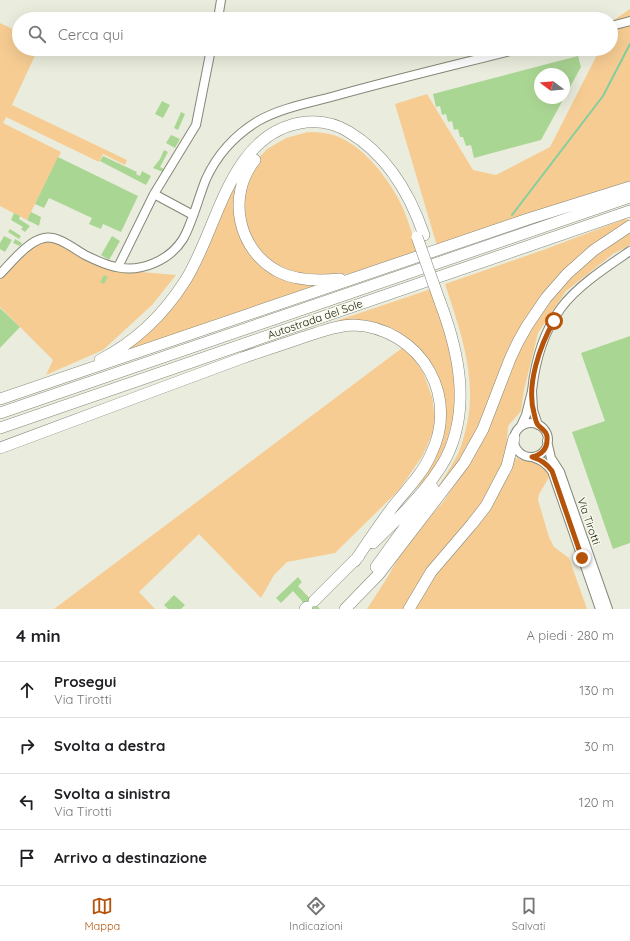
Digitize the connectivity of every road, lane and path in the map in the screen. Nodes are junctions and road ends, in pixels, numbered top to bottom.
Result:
1 (221, 0) edge
2 (219, 12) edge
3 (628, 21) edge
4 (618, 24) edge
5 (210, 56) edge
6 (490, 56) edge
7 (630, 187) edge
8 (154, 194) junction
9 (630, 197) edge
10 (630, 211) edge
11 (193, 214) junction
12 (630, 226) edge
13 (421, 236) junction
14 (630, 251) edge
15 (118, 268) junction
16 (0, 274) edge
17 (364, 274) junction
18 (443, 300) junction
19 (56, 379) junction
20 (532, 391) junction
21 (0, 399) edge
22 (61, 407) junction
23 (0, 413) edge
24 (538, 425) junction
25 (521, 426) junction
26 (0, 428) edge
27 (0, 434) edge
28 (514, 438) junction
29 (548, 440) junction
30 (0, 448) edge
31 (532, 457) junction
32 (355, 560) junction
33 (356, 597) junction
34 (309, 606) edge
35 (345, 609) edge
36 (409, 609) edge
37 (600, 609) edge
38 (608, 609) edge

1 - 2 street
3 - 4 street
5 - 8 street
6 - 11 street
7 - 17 highway
8 - 11 street
8 - 15 street
9 - 23 highway, Autostrada del Sole
10 - 22 highway, Autostrada del Sole
11 - 15 street
12 - 33 highway
13 - 17 highway
13 - 18 highway, bridge
13 - 19 highway
14 - 20 street
15 - 16 street
17 - 19 highway
18 - 32 highway
18 - 33 highway
19 - 21 highway
20 - 24 street
20 - 25 street
22 - 26 highway, Autostrada del Sole
22 - 27 highway
24 - 25 street
24 - 29 street
25 - 28 street
28 - 31 street
28 - 36 highway
29 - 31 street
29 - 38 street, Via Tirotti
30 - 32 highway
31 - 37 street, Via Tirotti
32 - 34 highway
33 - 35 highway

